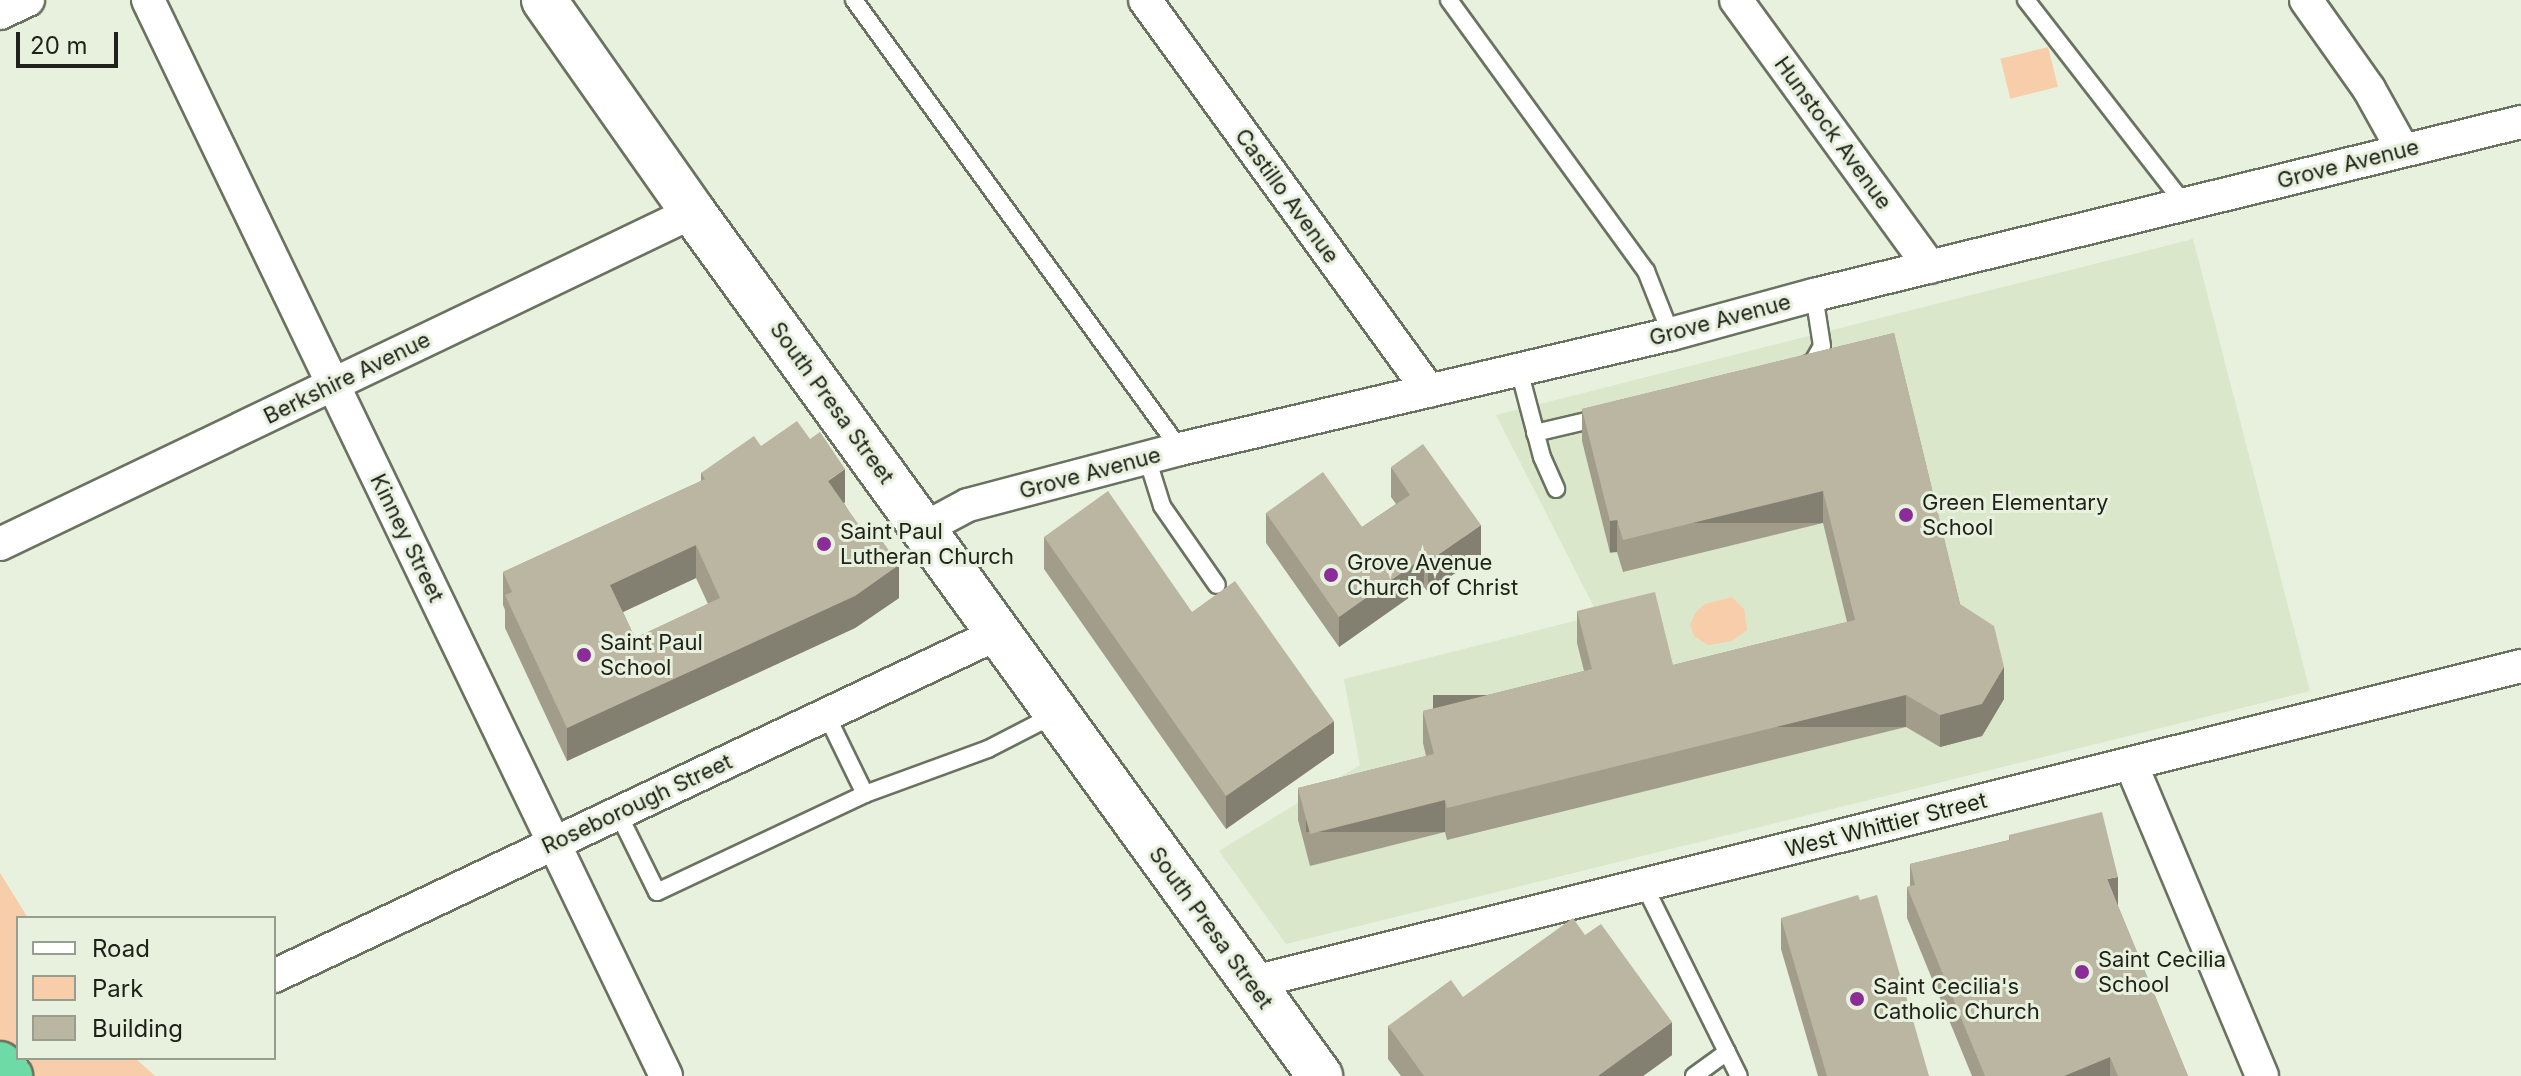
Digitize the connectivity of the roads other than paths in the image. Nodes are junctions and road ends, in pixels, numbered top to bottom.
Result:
1 (28, 0) edge
2 (148, 0) edge
3 (544, 0) edge
4 (854, 0) edge
5 (1145, 0) edge
6 (1449, 0) edge
7 (1736, 0) edge
8 (2026, 0) edge
9 (2306, 0) edge
10 (0, 13) edge
11 (2521, 122) edge
12 (2403, 150) junction
13 (2184, 204) junction
14 (693, 212) junction
15 (1930, 267) junction
16 (1814, 295) junction
17 (1671, 334) junction
18 (1519, 370) junction
19 (1791, 373) edge
20 (333, 384) junction
21 (1429, 391) junction
22 (1625, 411) edge
23 (1535, 433) junction
24 (1180, 449) junction
25 (1147, 458) junction
26 (1556, 489) dead end
27 (923, 529) junction
28 (0, 544) edge
29 (1217, 585) dead end
30 (1001, 632) junction
31 (2521, 666) edge
32 (1056, 713) junction
33 (826, 714) junction
34 (2131, 764) junction
35 (865, 794) junction
36 (618, 813) junction
37 (554, 843) junction
38 (1644, 885) junction
39 (276, 975) edge
40 (1250, 983) junction
41 (1727, 1052) junction
42 (0, 1064) edge
43 (10, 1076) edge
44 (666, 1076) edge
45 (1320, 1076) edge
46 (1694, 1076) edge
47 (1739, 1076) edge
48 (2262, 1076) edge

1 - 10 street
2 - 20 street, Kinney Street
3 - 14 main road, South Presa Street
4 - 24 lane
5 - 21 street, Castillo Avenue
6 - 17 lane
7 - 15 street, Hunstock Avenue
8 - 13 lane
9 - 12 street
11 - 12 street, Grove Avenue
12 - 13 street, Grove Avenue
13 - 15 street, Grove Avenue
14 - 20 street, Berkshire Avenue
14 - 27 main road, South Presa Street
15 - 16 street, Grove Avenue
16 - 17 street, Grove Avenue
16 - 19 lane
17 - 18 street, Grove Avenue
18 - 21 street, Grove Avenue
18 - 23 lane
20 - 28 street, Berkshire Avenue
20 - 37 street, Kinney Street
21 - 24 street, Grove Avenue
22 - 23 lane
23 - 26 lane
24 - 25 street, Grove Avenue
25 - 27 street, Grove Avenue
25 - 29 lane
27 - 30 main road, South Presa Street
30 - 32 main road, South Presa Street
30 - 33 street, Roseborough Street
31 - 34 street, West Whittier Street
32 - 35 lane
32 - 40 main road, South Presa Street
33 - 35 lane
33 - 36 street, Roseborough Street
34 - 38 street, West Whittier Street
34 - 48 street
35 - 36 lane
36 - 37 street, Roseborough Street
37 - 39 street, Roseborough Street
37 - 44 street, Kinney Street
38 - 40 street, West Whittier Street
38 - 41 lane
40 - 45 main road, South Presa Street
41 - 46 lane
41 - 47 lane
42 - 43 highway

